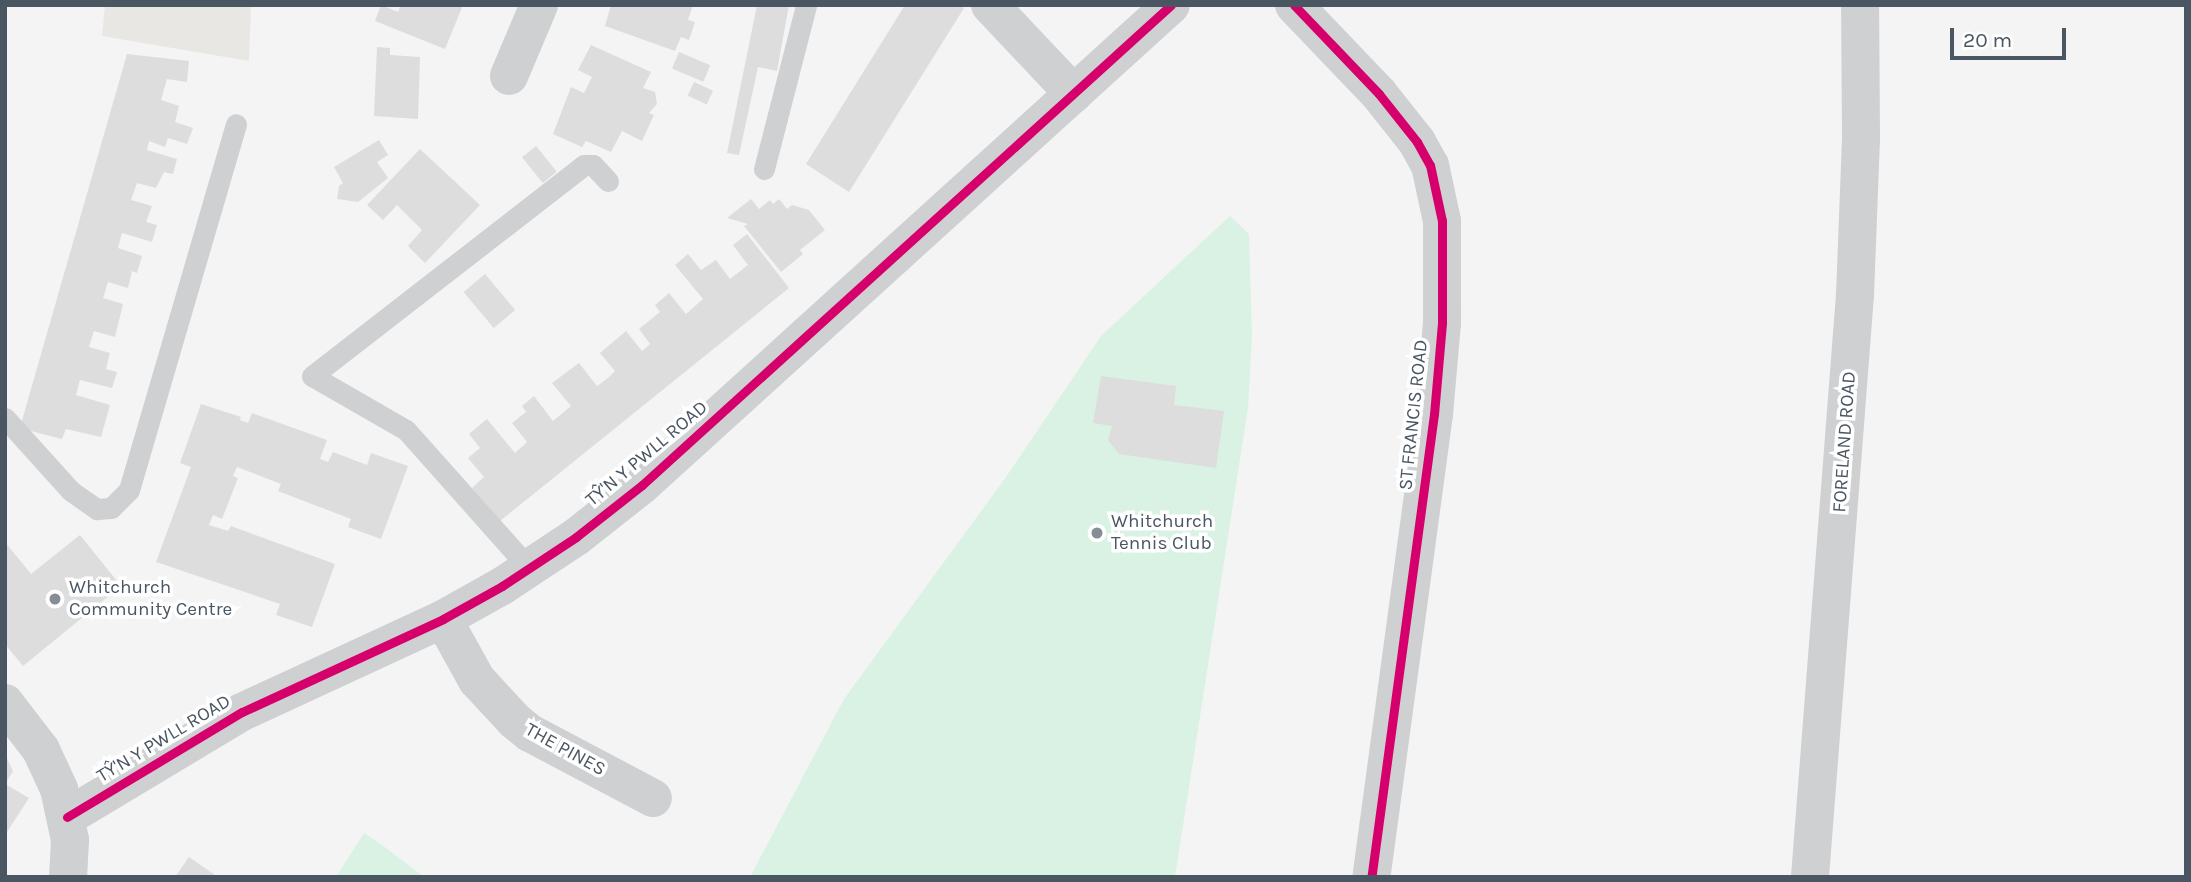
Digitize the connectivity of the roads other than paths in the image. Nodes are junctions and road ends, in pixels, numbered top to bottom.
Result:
1 (539, 5) edge
2 (806, 5) edge
3 (990, 5) edge
4 (1171, 5) edge
5 (1294, 5) edge
6 (1860, 5) edge
7 (509, 76) dead end
8 (1074, 94) junction
9 (236, 124) dead end
10 (764, 169) dead end
11 (608, 181) dead end
12 (5, 418) edge
13 (529, 568) junction
14 (443, 619) junction
15 (5, 703) edge
16 (653, 798) dead end
17 (66, 817) junction
18 (68, 877) edge
19 (1371, 877) edge
20 (1810, 877) edge

1 - 7 street
2 - 10 lane
3 - 8 street
4 - 8 street, TŶ'N Y PWLL ROAD
5 - 19 street, ST FRANCIS ROAD
6 - 20 street, FORELAND ROAD
8 - 13 street, TŶ'N Y PWLL ROAD
9 - 12 lane
11 - 13 lane
13 - 14 street, TŶ'N Y PWLL ROAD
14 - 16 street, THE PINES
14 - 17 street, TŶ'N Y PWLL ROAD
15 - 17 street
17 - 18 street

